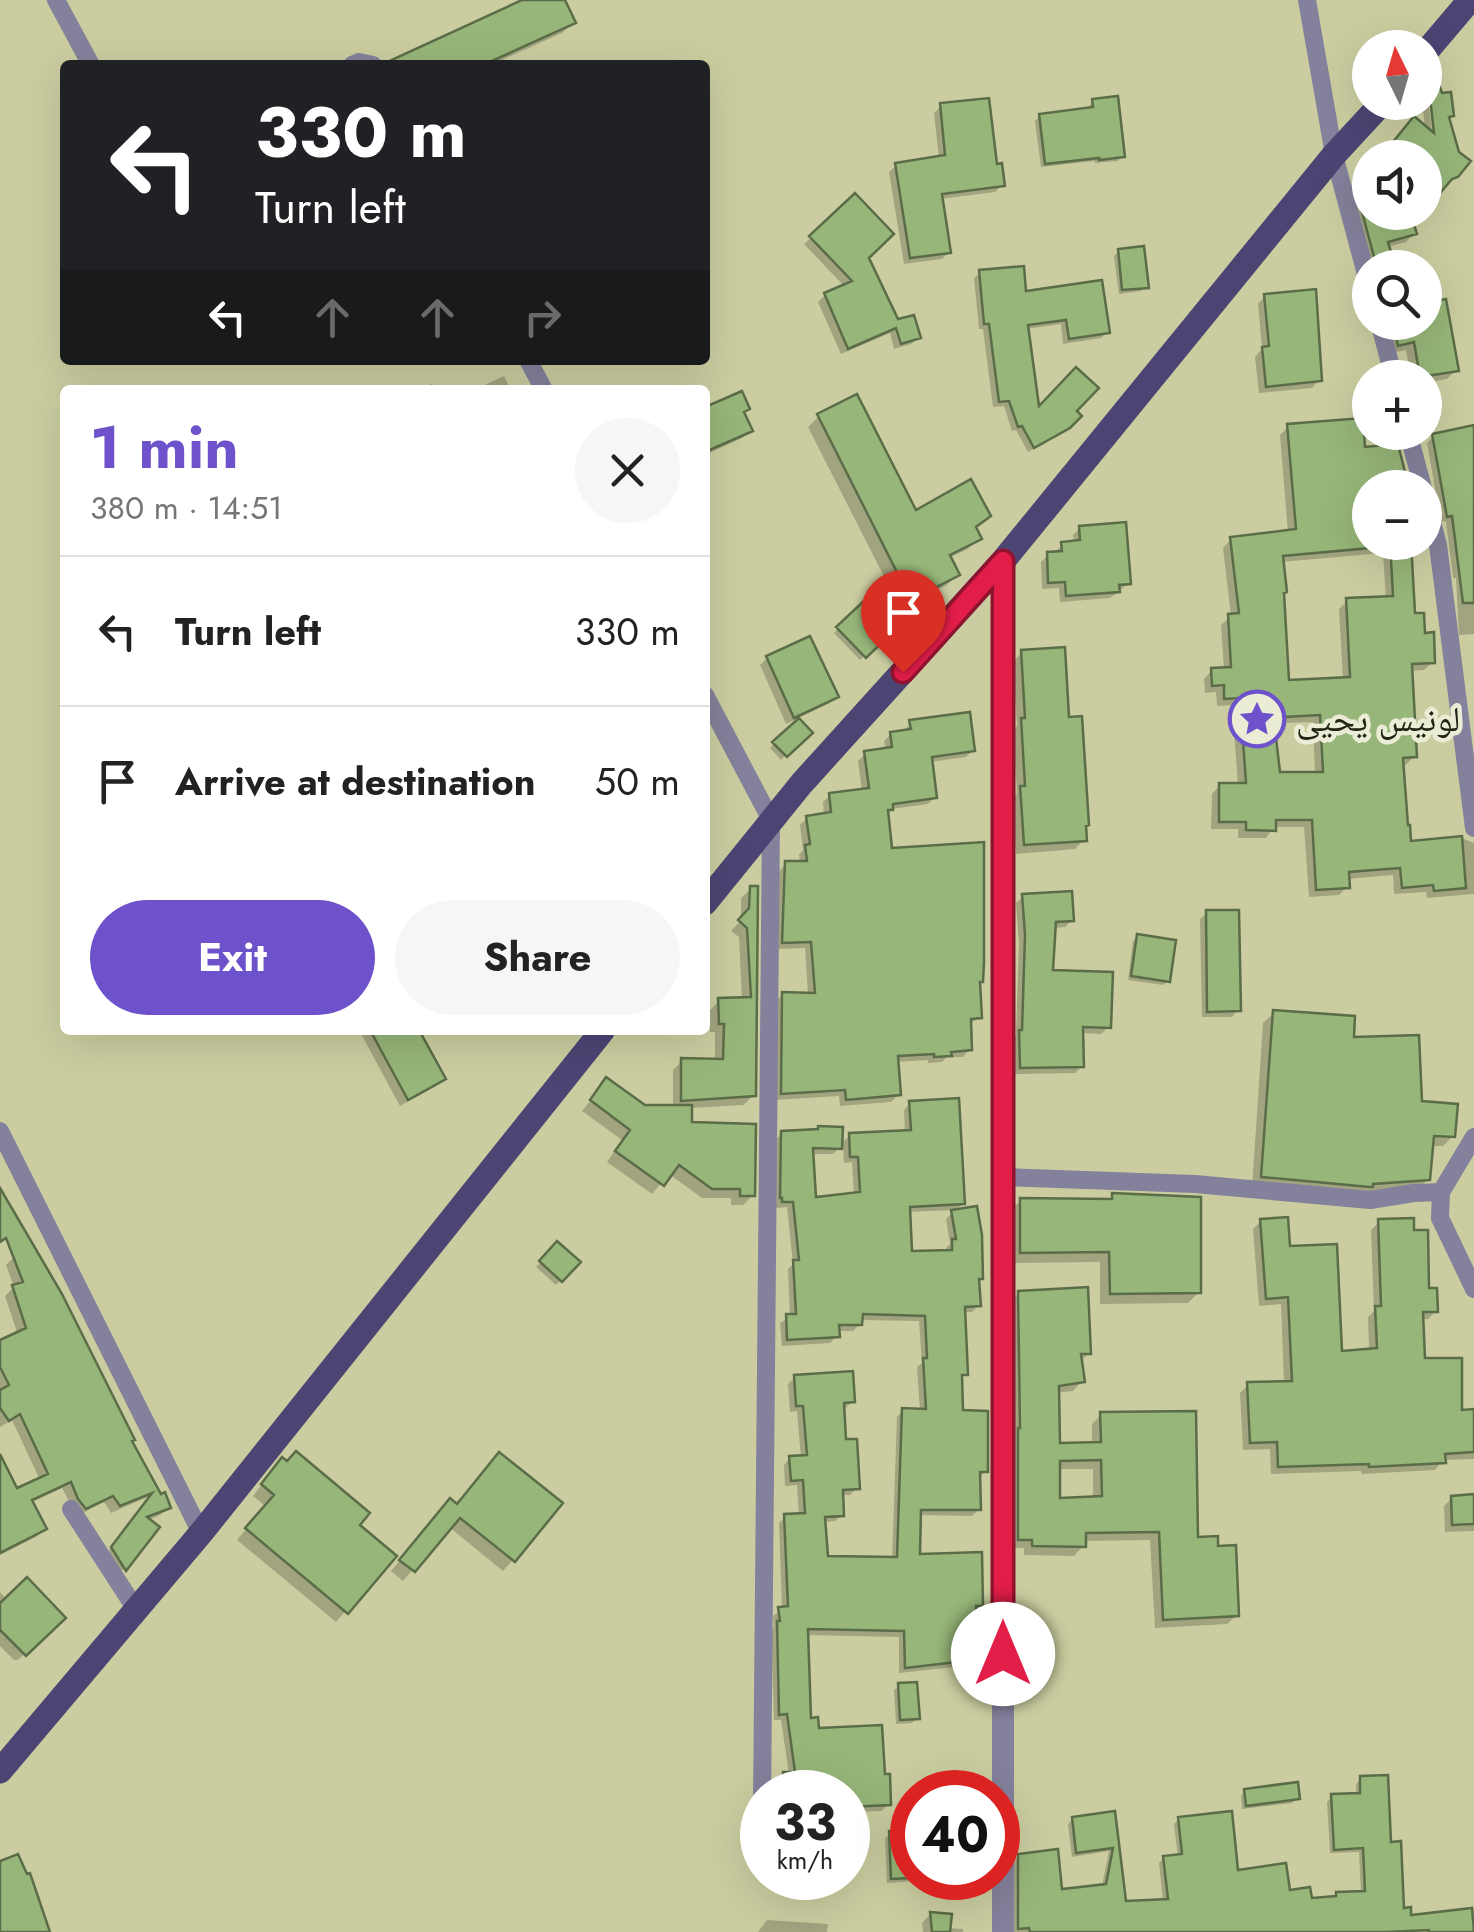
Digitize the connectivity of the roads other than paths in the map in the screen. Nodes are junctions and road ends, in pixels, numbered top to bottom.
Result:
1 (56, 0) edge
2 (1307, 0) edge
3 (1470, 0) edge
4 (1442, 32) edge
5 (89, 60) edge
6 (1365, 120) edge
7 (1334, 154) junction
8 (1360, 250) edge
9 (1440, 560) edge
10 (1003, 561) junction
11 (710, 704) edge
12 (771, 820) junction
13 (1474, 828) edge
14 (710, 897) edge
15 (599, 1035) edge
16 (0, 1131) edge
17 (1474, 1137) edge
18 (1004, 1177) junction
19 (1441, 1192) junction
20 (1474, 1289) edge
21 (71, 1509) dead end
22 (201, 1533) junction
23 (136, 1611) junction
24 (762, 1770) edge
25 (0, 1771) edge
26 (1003, 1932) edge

1 - 5 street
2 - 7 street
3 - 4 main road
6 - 7 main road
7 - 8 street
7 - 10 main road
9 - 13 street
10 - 12 main road
10 - 18 street
11 - 12 street
12 - 14 main road
12 - 24 street
15 - 22 main road
16 - 22 street
17 - 19 street
18 - 19 street
18 - 26 street
19 - 20 street
21 - 23 street
22 - 23 main road
23 - 25 main road

